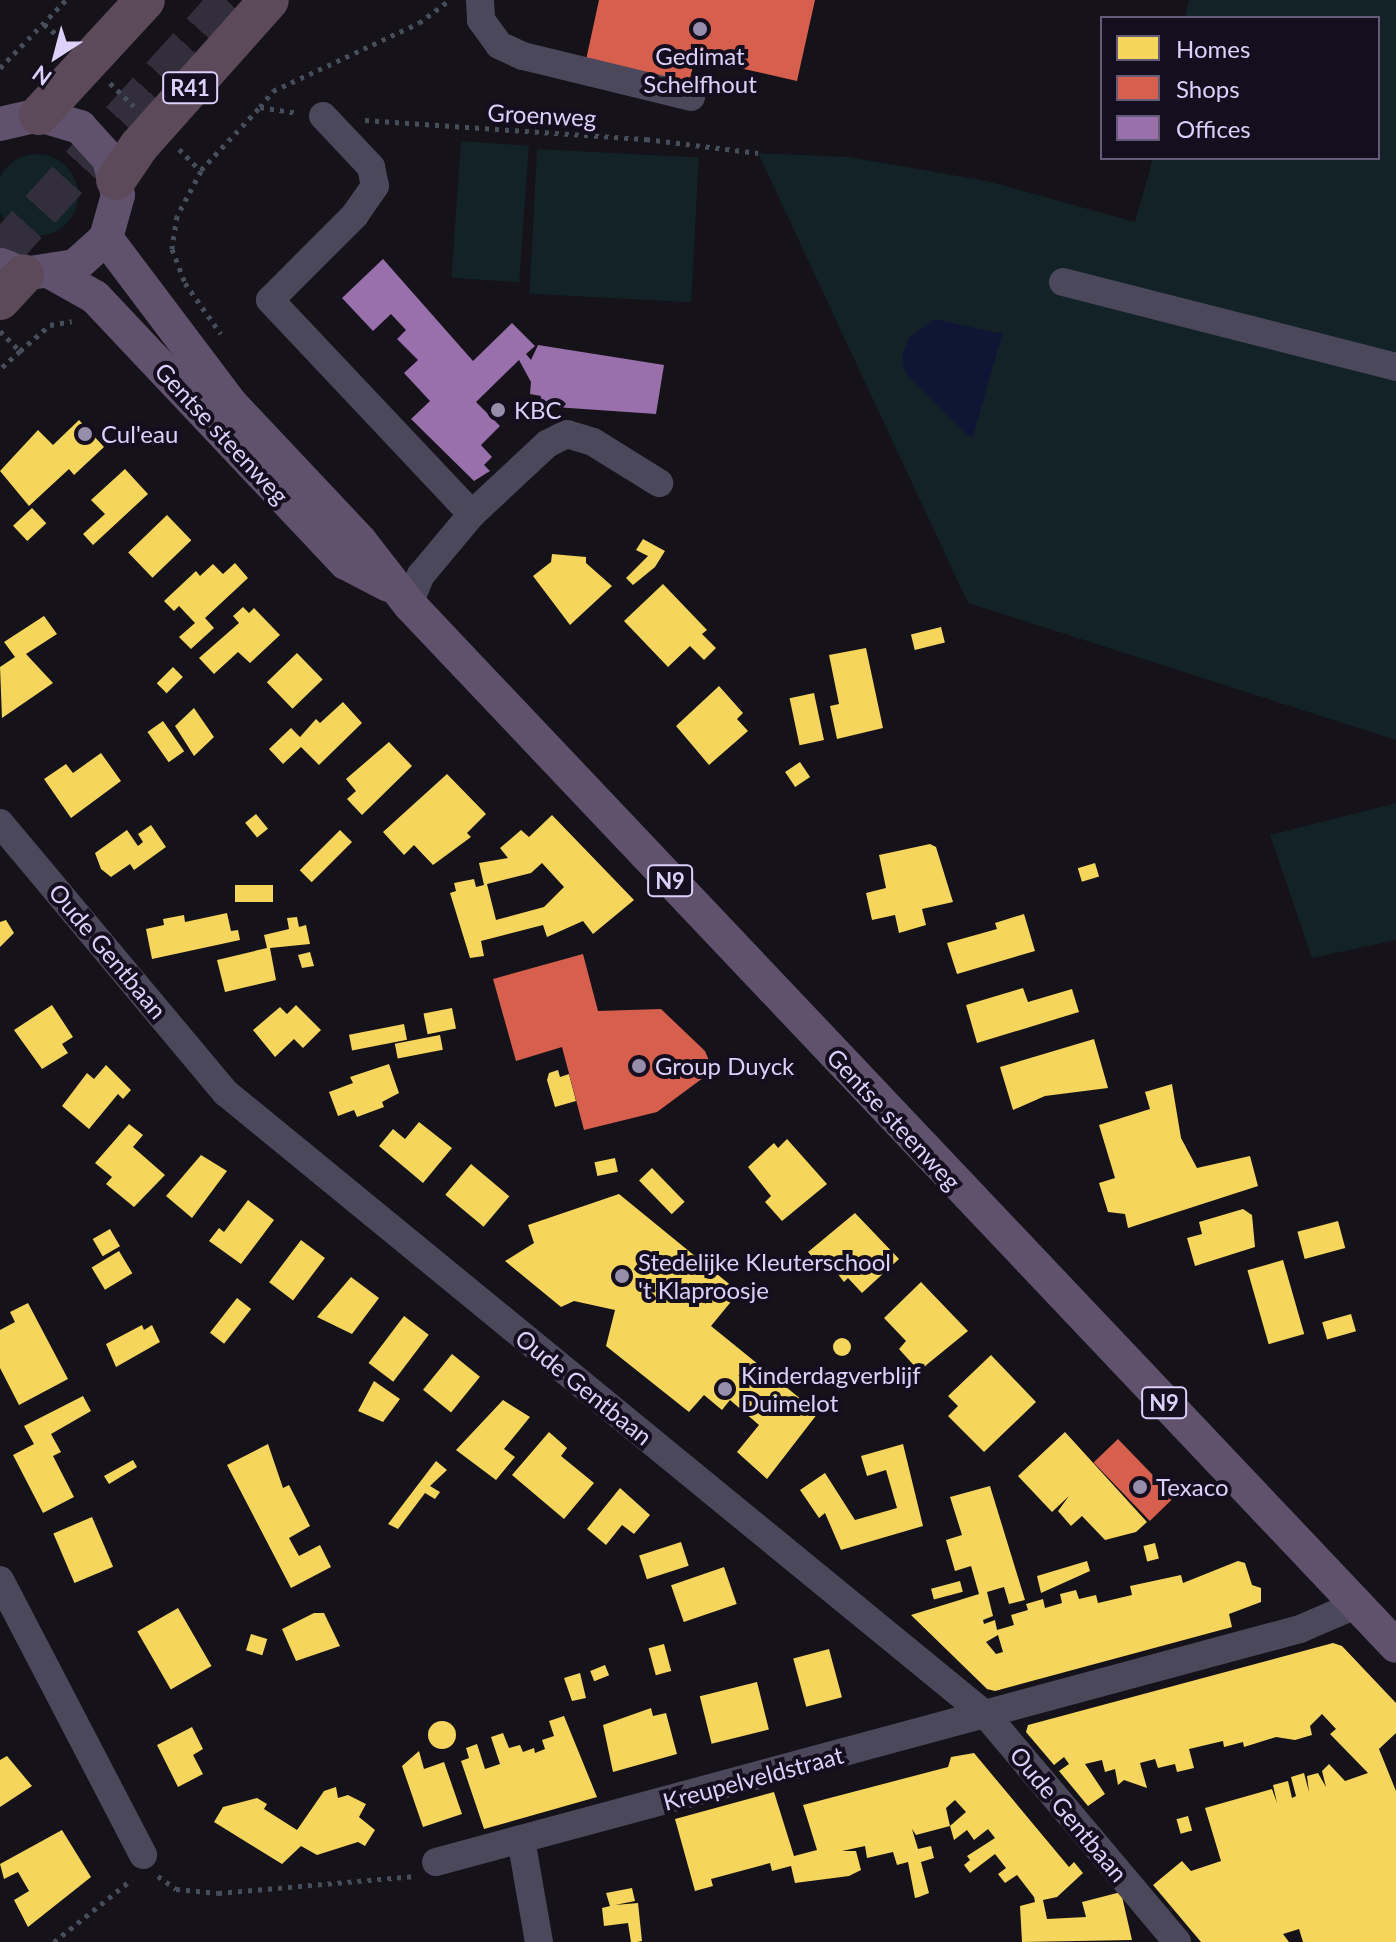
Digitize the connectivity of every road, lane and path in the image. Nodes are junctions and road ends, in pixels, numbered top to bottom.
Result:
1 (66, 0) edge
2 (145, 0) edge
3 (269, 0) edge
4 (449, 0) edge
5 (480, 0) edge
6 (44, 24) junction
7 (89, 62) junction
8 (0, 68) edge
9 (691, 97) dead end
10 (260, 107) junction
11 (39, 115) junction
12 (323, 116) junction
13 (0, 124) edge
14 (155, 127) junction
15 (758, 153) dead end
16 (201, 171) junction
17 (116, 180) junction
18 (106, 238) junction
19 (19, 278) edge
20 (1063, 282) dead end
21 (0, 331) edge
22 (228, 345) dead end
23 (1396, 367) edge
24 (0, 369) edge
25 (659, 483) dead end
26 (472, 514) junction
27 (402, 596) junction
28 (0, 823) edge
29 (0, 1580) edge
30 (1356, 1605) junction
31 (1396, 1646) edge
32 (987, 1716) junction
33 (521, 1839) junction
34 (436, 1862) joint
35 (143, 1865) junction
36 (54, 1942) edge
37 (539, 1942) edge
38 (1177, 1942) edge

1 - 6 path
2 - 7 highway
3 - 14 highway, R41
4 - 10 path
5 - 9 street
6 - 7 path
6 - 8 path
7 - 11 highway
7 - 14 path
10 - 12 path, Groenweg
10 - 16 path
11 - 13 main road
11 - 17 main road
12 - 15 path, Groenweg
12 - 26 street
14 - 16 path
14 - 17 highway, R41
16 - 22 path
17 - 18 main road
18 - 19 main road
18 - 27 main road, Gentse steenweg / N9
19 - 27 main road, Gentse steenweg / N9
20 - 23 street
21 - 24 path
25 - 26 street
26 - 27 street
27 - 30 main road, Gentse steenweg / N9
28 - 32 street, Oude Gentbaan
29 - 35 street
30 - 31 main road, Gentse steenweg / N9
30 - 32 street, Kreupelveldstraat
32 - 33 street, Kreupelveldstraat
32 - 38 street, Oude Gentbaan
33 - 34 street, Kreupelveldstraat
33 - 37 street
34 - 35 path
35 - 36 path

